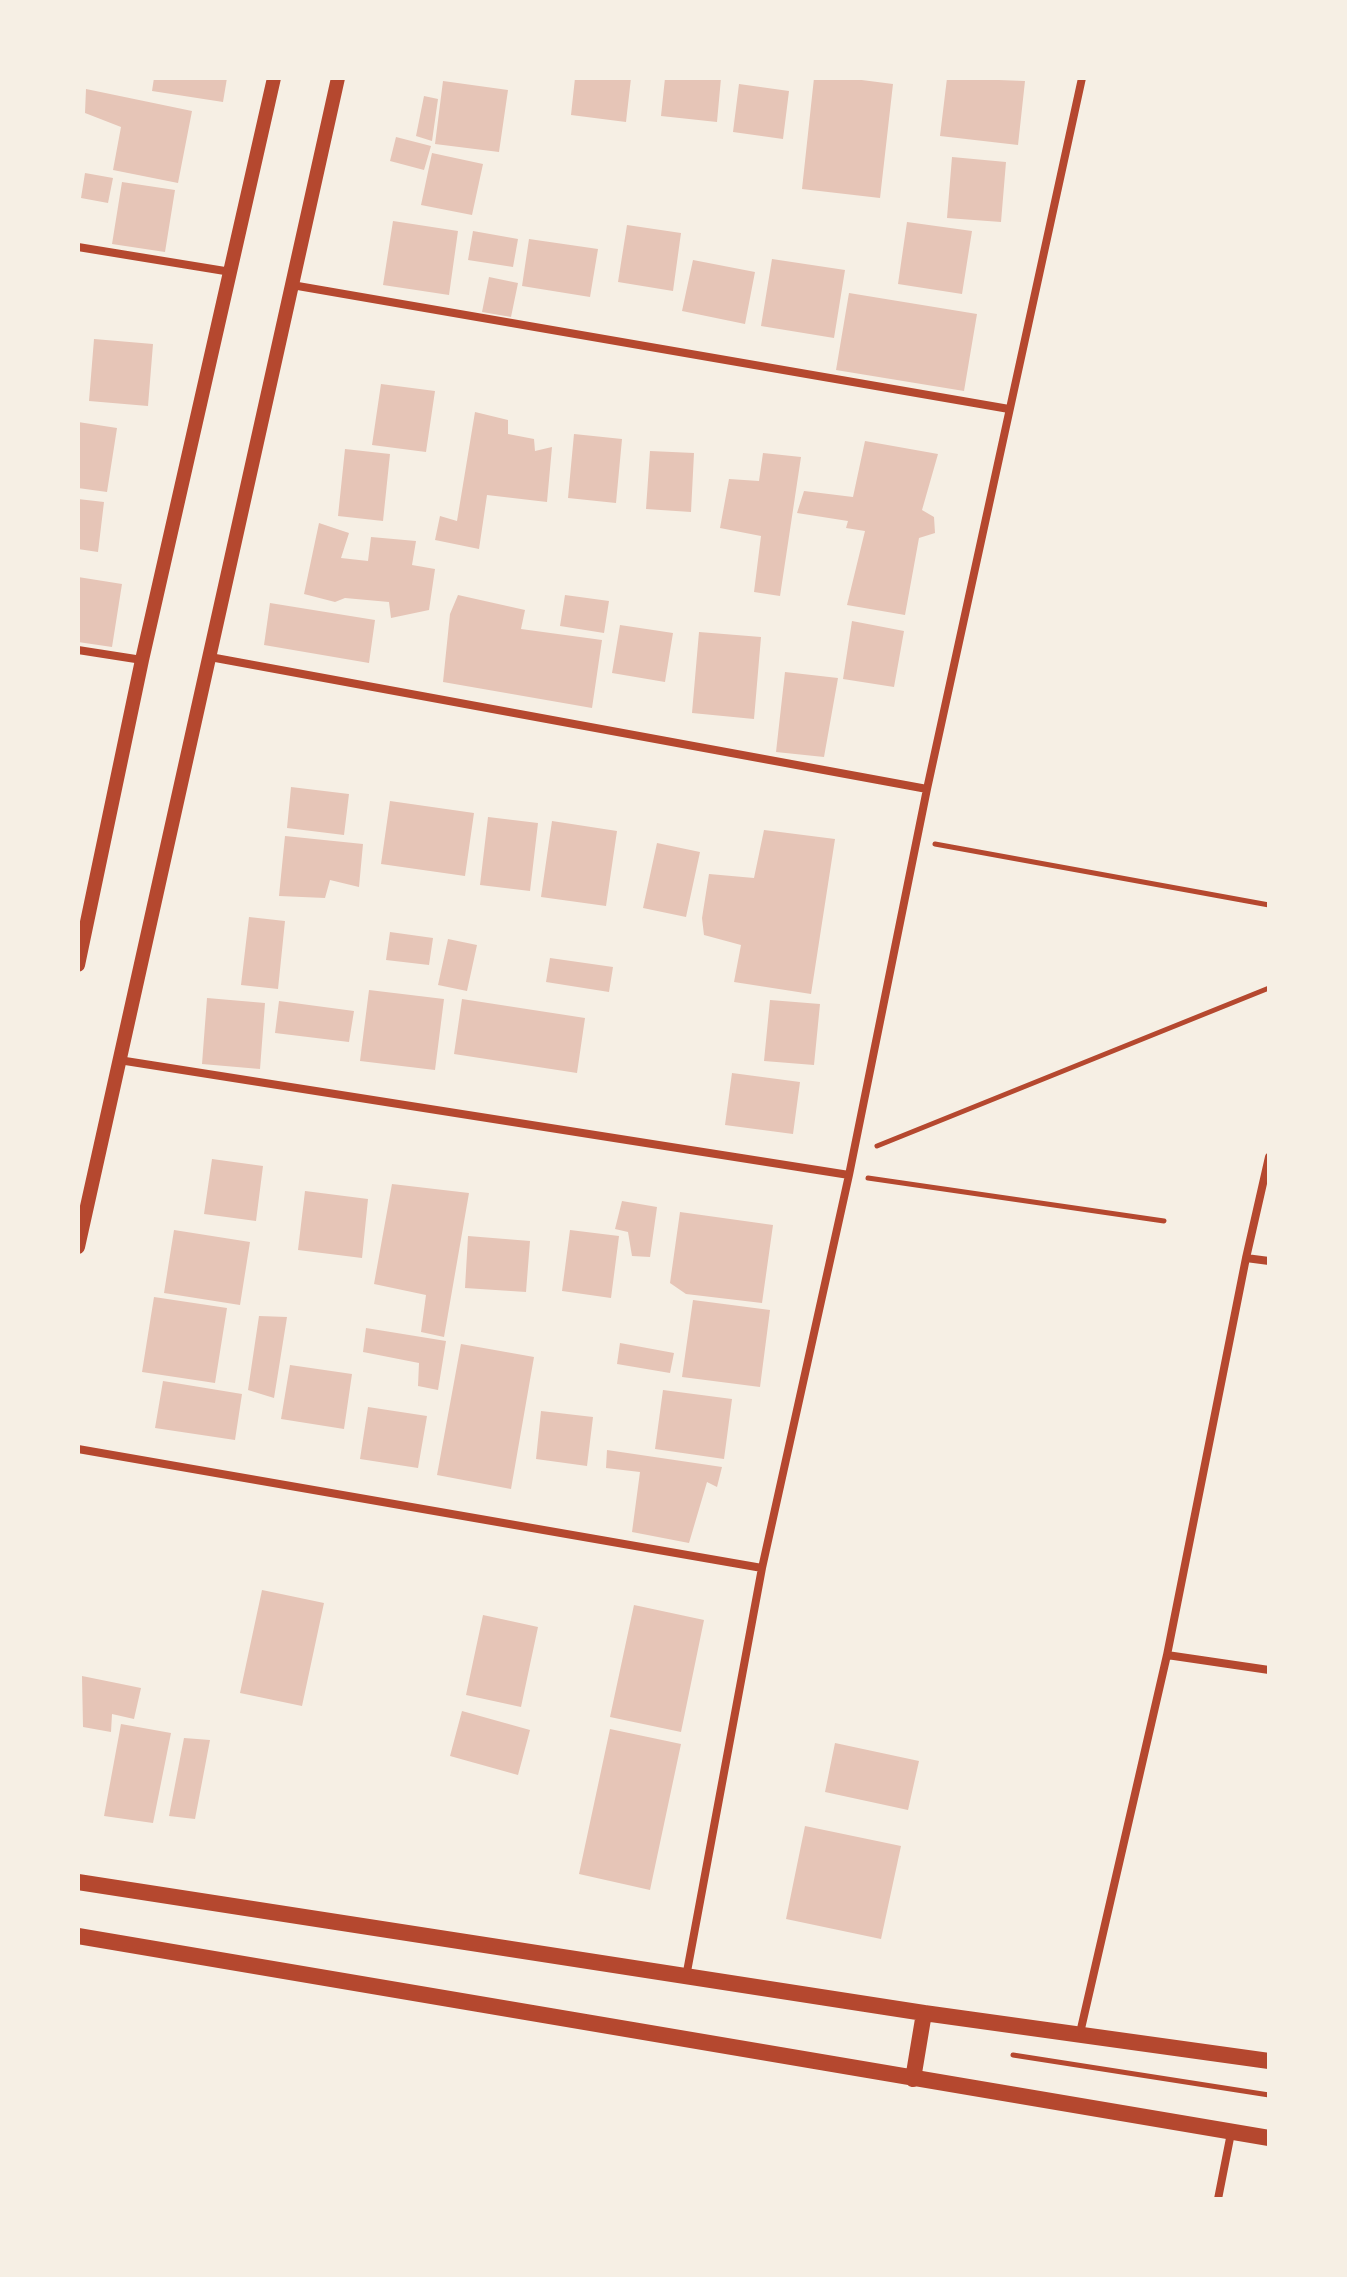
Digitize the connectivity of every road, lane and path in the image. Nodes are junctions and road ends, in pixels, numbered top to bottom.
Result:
1 (274, 78) edge
2 (338, 78) edge
3 (1082, 78) edge
4 (78, 247) edge
5 (232, 272) junction
6 (292, 285) junction
7 (1009, 409) junction
8 (78, 650) edge
9 (210, 657) junction
10 (142, 660) junction
11 (927, 789) junction
12 (917, 841) junction
13 (1269, 905) edge
14 (78, 965) edge
15 (1269, 988) edge
16 (119, 1060) junction
17 (853, 1156) junction
18 (1269, 1157) edge
19 (849, 1175) junction
20 (1164, 1221) dead end
21 (78, 1247) edge
22 (1246, 1258) junction
23 (1269, 1261) edge
24 (78, 1449) edge
25 (762, 1568) junction
26 (1167, 1655) junction
27 (1269, 1670) edge
28 (78, 1882) edge
29 (78, 1936) edge
30 (686, 1978) junction
31 (924, 2013) junction
32 (1080, 2033) junction
33 (1269, 2061) edge
34 (913, 2079) junction
35 (1231, 2133) junction
36 (1269, 2138) edge
37 (1218, 2199) edge

1 - 5 street
2 - 6 street
3 - 7 street
4 - 5 street
5 - 10 street
6 - 7 street
6 - 9 street
7 - 11 street
8 - 10 street
9 - 11 street
9 - 16 street
10 - 14 street
11 - 12 street
12 - 13 path
12 - 17 street
15 - 17 path
16 - 19 street
16 - 21 street
17 - 19 street
18 - 22 street
19 - 20 path
19 - 25 street
22 - 23 street
22 - 26 street
24 - 25 street
25 - 30 street
26 - 27 street
26 - 32 street
28 - 30 main road
29 - 34 main road
30 - 31 main road
31 - 32 main road
31 - 34 main road
32 - 33 main road
34 - 35 main road
35 - 36 main road
35 - 37 street

